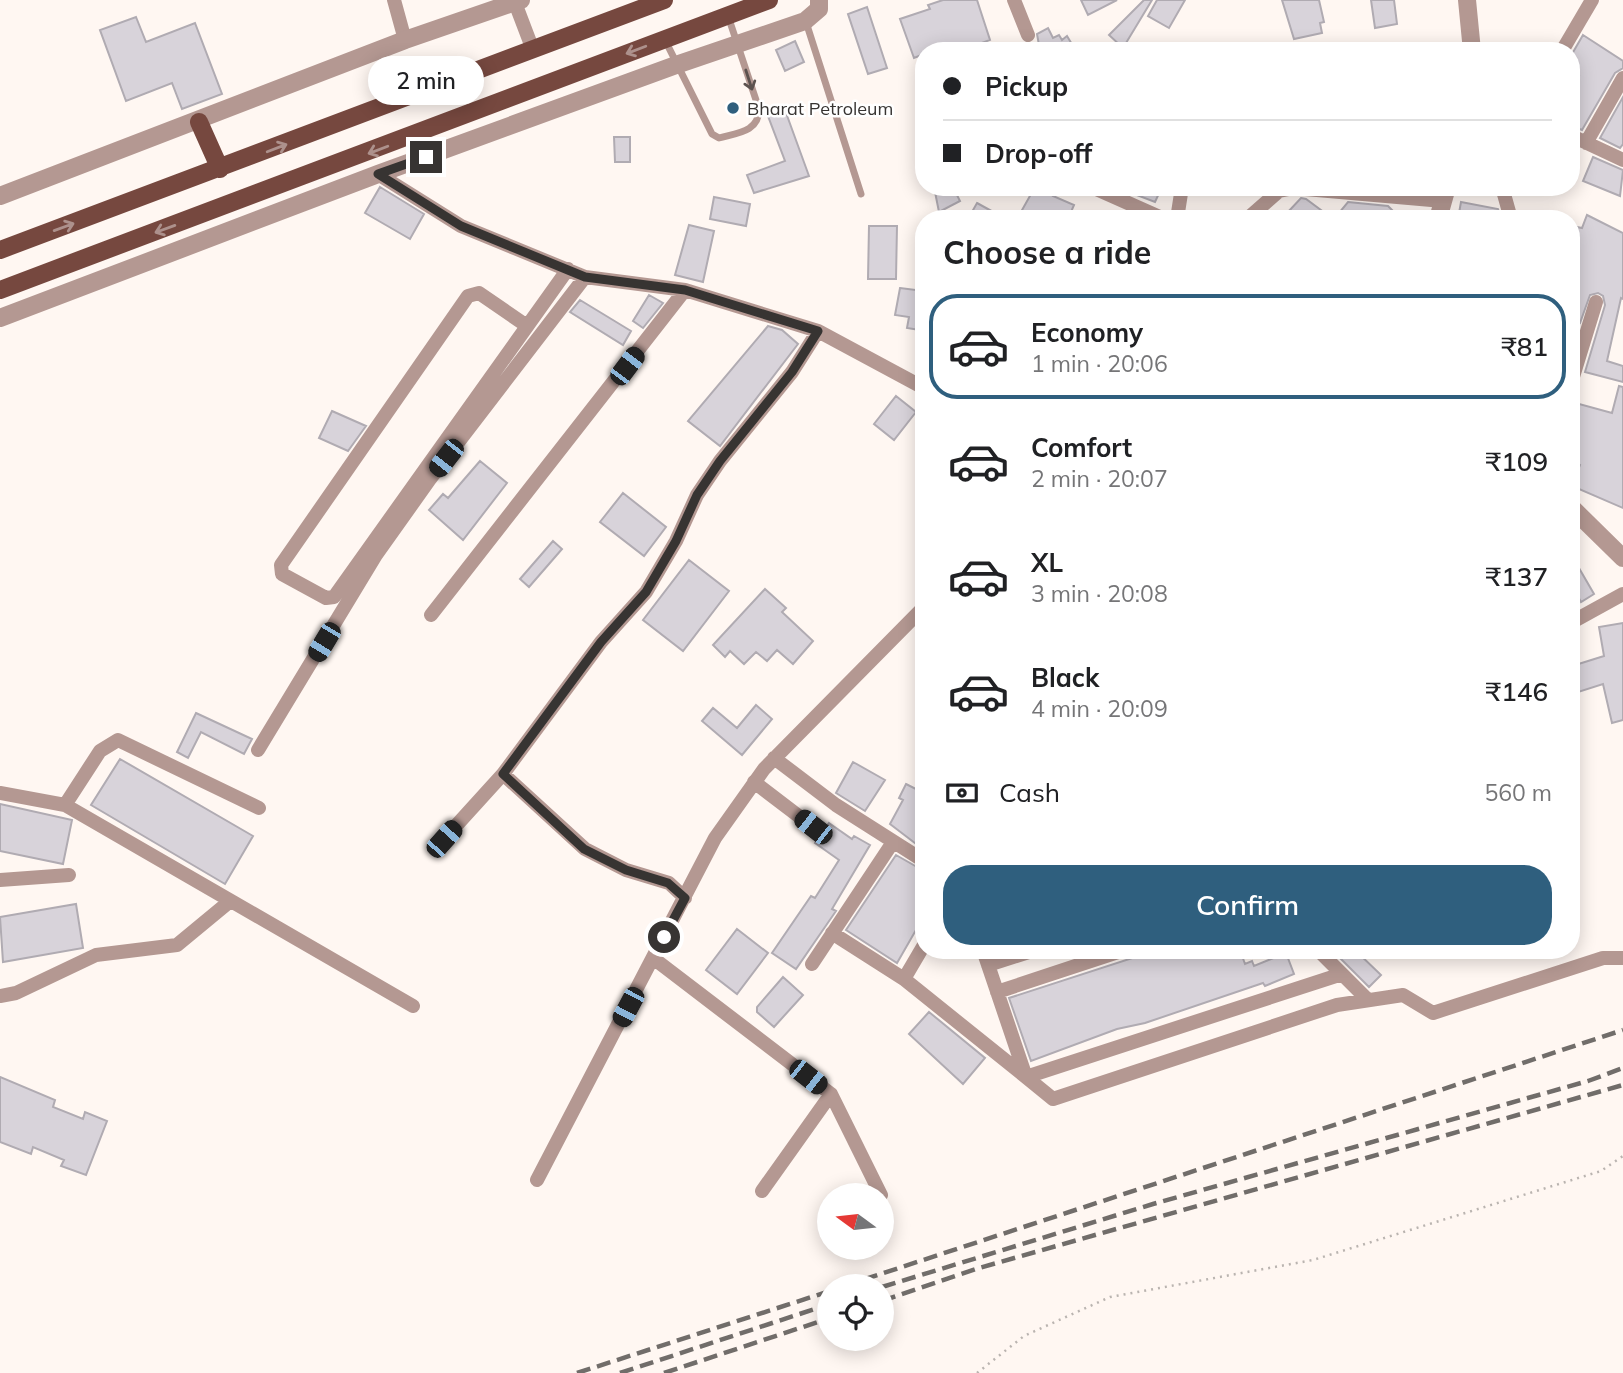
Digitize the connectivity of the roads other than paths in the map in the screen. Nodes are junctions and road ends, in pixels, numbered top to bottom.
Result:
1 (394, 0) edge
2 (664, 0) edge
3 (769, 0) edge
4 (819, 0) edge
5 (1014, 0) edge
6 (1468, 0) edge
7 (1592, 0) edge
8 (517, 1) edge
9 (727, 15) junction
10 (805, 21) junction
11 (1028, 35) dead end
12 (665, 38) junction
13 (405, 40) junction
14 (1471, 42) edge
15 (1567, 42) edge
16 (738, 44) junction
17 (533, 50) junction
18 (676, 65) junction
19 (1623, 78) edge
20 (199, 122) junction
21 (1580, 140) edge
22 (1586, 143) junction
23 (1623, 160) edge
24 (220, 169) junction
25 (378, 174) junction
26 (861, 194) dead end
27 (0, 196) edge
28 (1112, 196) edge
29 (1273, 196) edge
30 (1144, 210) edge
31 (1257, 210) edge
32 (0, 250) edge
33 (568, 269) junction
34 (585, 277) junction
35 (0, 290) edge
36 (685, 290) junction
37 (1596, 302) dead end
38 (0, 318) edge
39 (527, 326) junction
40 (818, 331) junction
41 (1580, 354) edge
42 (915, 383) edge
43 (1580, 516) edge
44 (1623, 558) edge
45 (1623, 594) edge
46 (431, 615) dead end
47 (915, 616) edge
48 (1580, 618) edge
49 (258, 750) dead end
50 (774, 758) junction
51 (503, 774) junction
52 (754, 782) junction
53 (0, 793) edge
54 (65, 805) junction
55 (259, 808) dead end
56 (813, 827) dead end
57 (444, 839) dead end
58 (893, 842) junction
59 (915, 855) edge
60 (69, 875) dead end
61 (0, 880) edge
62 (685, 898) junction
63 (229, 902) junction
64 (832, 933) junction
65 (653, 957) junction
66 (1623, 958) edge
67 (916, 959) edge
68 (986, 959) edge
69 (1007, 959) edge
70 (1097, 959) edge
71 (1327, 959) edge
72 (811, 964) dead end
73 (988, 965) junction
74 (1342, 974) junction
75 (904, 979) junction
76 (997, 992) junction
77 (0, 996) edge
78 (1368, 1000) junction
79 (413, 1006) dead end
80 (1026, 1077) junction
81 (831, 1094) junction
82 (537, 1180) dead end
83 (876, 1183) edge
84 (762, 1191) dead end

1 - 13 street
2 - 17 main road
3 - 9 main road
4 - 10 street
5 - 11 street
6 - 14 street
7 - 15 street
8 - 13 street
8 - 17 street
9 - 12 main road
9 - 16 lane
10 - 16 street
10 - 26 lane
12 - 18 lane
12 -> 35 main road
13 - 20 street
16 - 18 street
16 -> 18 lane
24 -> 17 main road
18 - 25 street
19 - 22 street
20 - 24 main road
20 - 27 street
21 - 22 street
22 - 23 street
32 -> 24 main road
25 - 33 street
25 - 38 street
28 - 30 street
29 - 31 street
33 - 34 street
33 - 39 street
34 - 36 street
34 - 49 street
36 - 40 street
36 - 46 street
37 - 41 street
39 - 39 street
40 - 42 street
40 - 51 street
43 - 44 street
45 - 48 street
47 - 50 street
50 - 52 street
50 - 58 street
51 - 57 street
51 - 62 street
52 - 56 street
52 - 62 street
53 - 54 street
54 - 55 street
54 - 63 street
58 - 59 street
58 - 64 street
60 - 61 street
62 - 65 street
63 - 77 street
63 - 79 street
64 - 72 street
64 - 75 street
65 - 81 street
65 - 82 street
66 - 78 street
67 - 75 street
68 - 73 street
69 - 73 street
70 - 76 street
71 - 74 street
73 - 76 street
74 - 78 street
74 - 80 street
75 - 80 street
76 - 80 street
78 - 80 street
81 - 83 street
81 - 84 street

